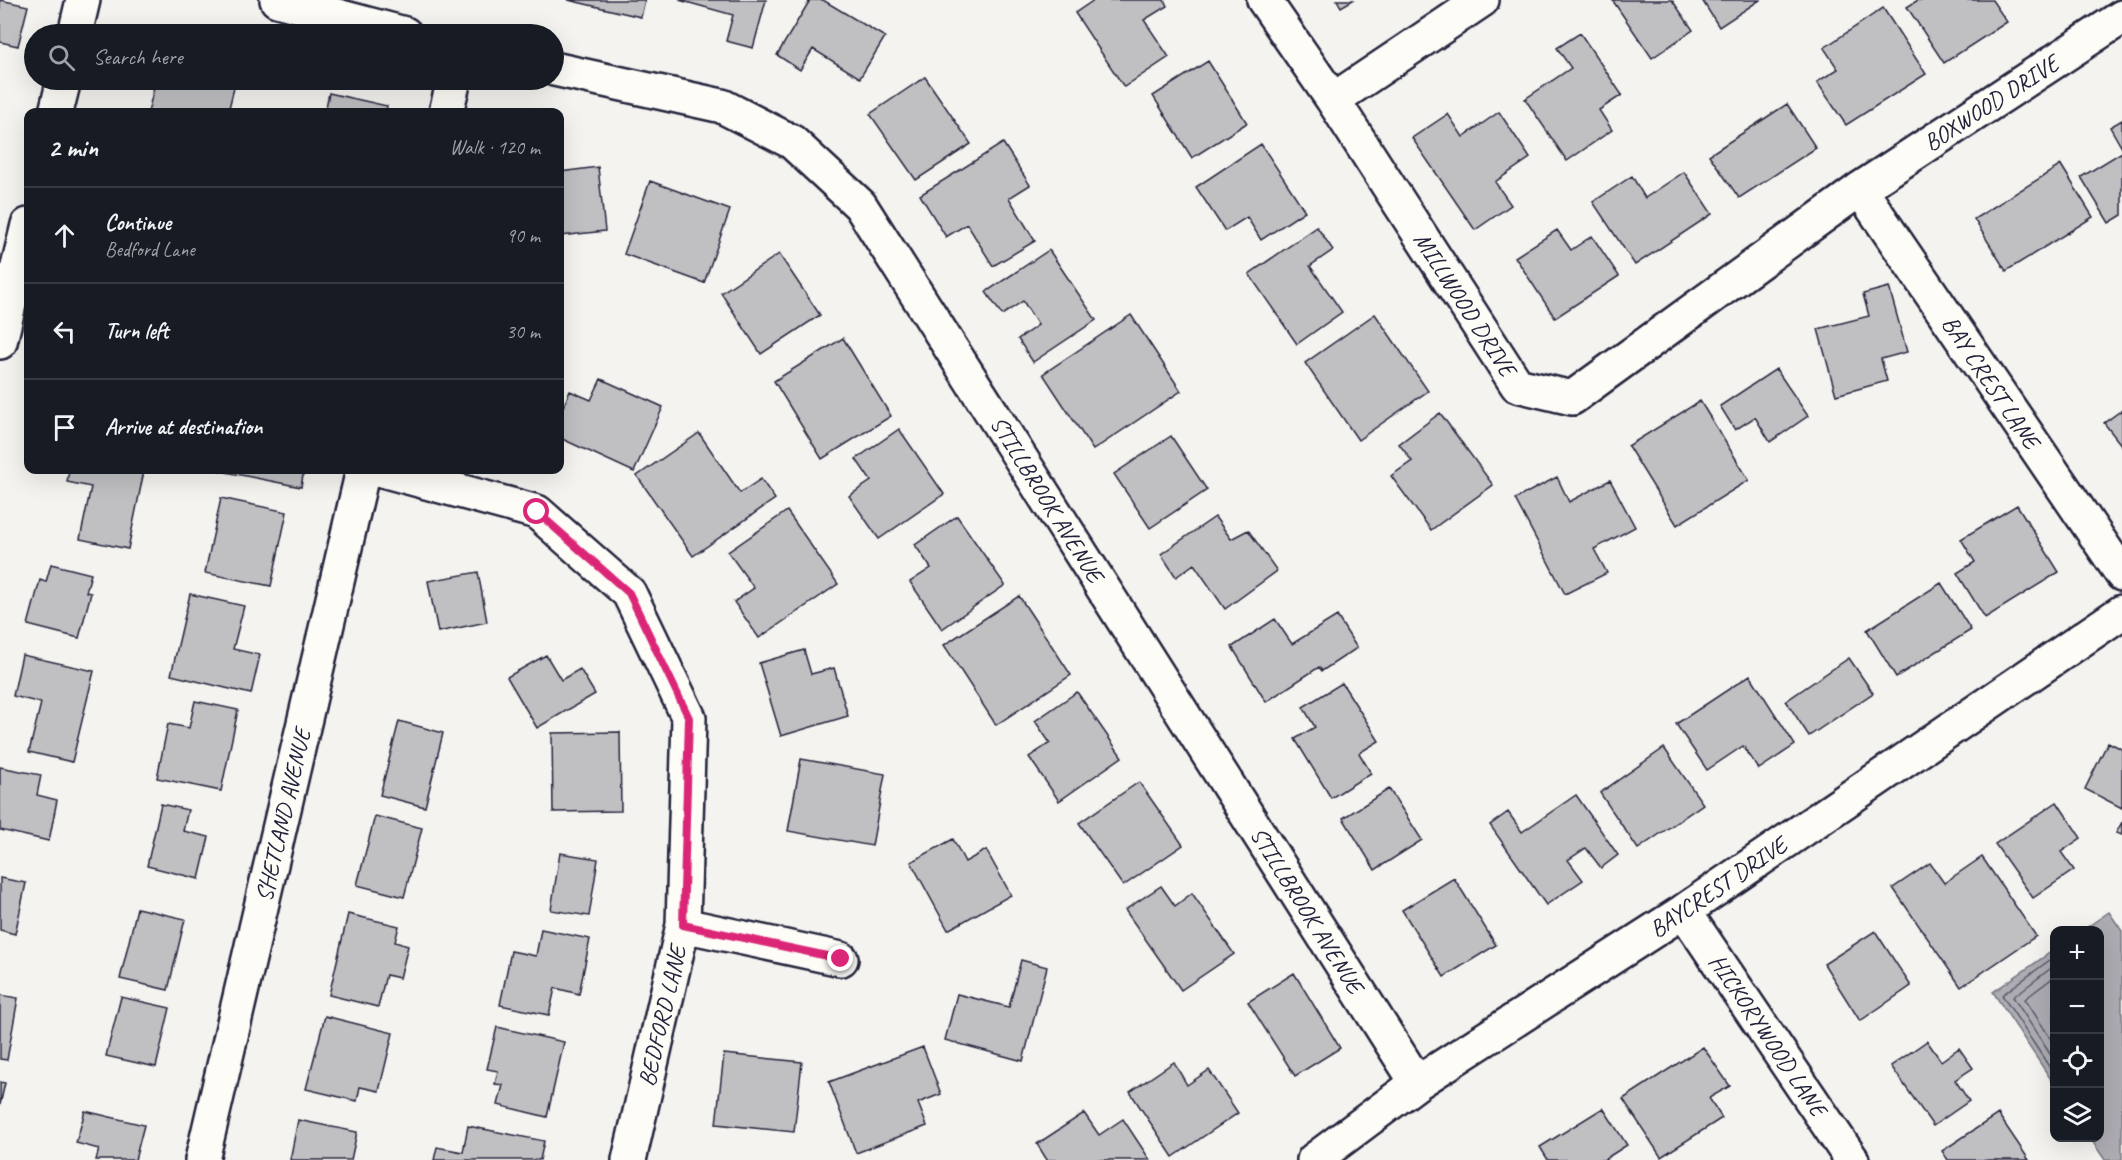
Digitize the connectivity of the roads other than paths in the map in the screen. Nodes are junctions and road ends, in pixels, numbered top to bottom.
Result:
1 (83, 0) edge
2 (277, 0) edge
3 (1264, 0) edge
4 (1482, 0) edge
5 (2122, 17) edge
6 (77, 24) edge
7 (367, 24) edge
8 (564, 71) edge
9 (62, 90) edge
10 (452, 90) edge
11 (1333, 100) junction
12 (57, 108) edge
13 (447, 108) edge
14 (1860, 189) junction
15 (24, 242) edge
16 (0, 342) edge
17 (362, 474) edge
18 (397, 474) edge
19 (2122, 574) edge
20 (2122, 612) edge
21 (1684, 911) junction
22 (683, 925) junction
23 (841, 959) dead end
24 (1417, 1083) junction
25 (202, 1160) edge
26 (629, 1160) edge
27 (1314, 1160) edge
28 (1852, 1160) edge

1 - 6 street
2 - 7 street
3 - 11 street, MILLWOOD DRIVE
4 - 11 street
5 - 14 street, BOXWOOD DRIVE
8 - 24 street, STILLBROOK AVENUE
9 - 12 street
10 - 13 street
11 - 14 street, MILLWOOD DRIVE
14 - 19 street, BAY CREST LANE
15 - 16 street
17 - 25 street, SHETLAND AVENUE
18 - 22 street, BEDFORD LANE
20 - 21 street, BAYCREST DRIVE
21 - 24 street, BAYCREST DRIVE
21 - 28 street, HICKORYWOOD LANE
22 - 23 street
22 - 26 street, BEDFORD LANE
24 - 27 street, BAYCREST DRIVE

